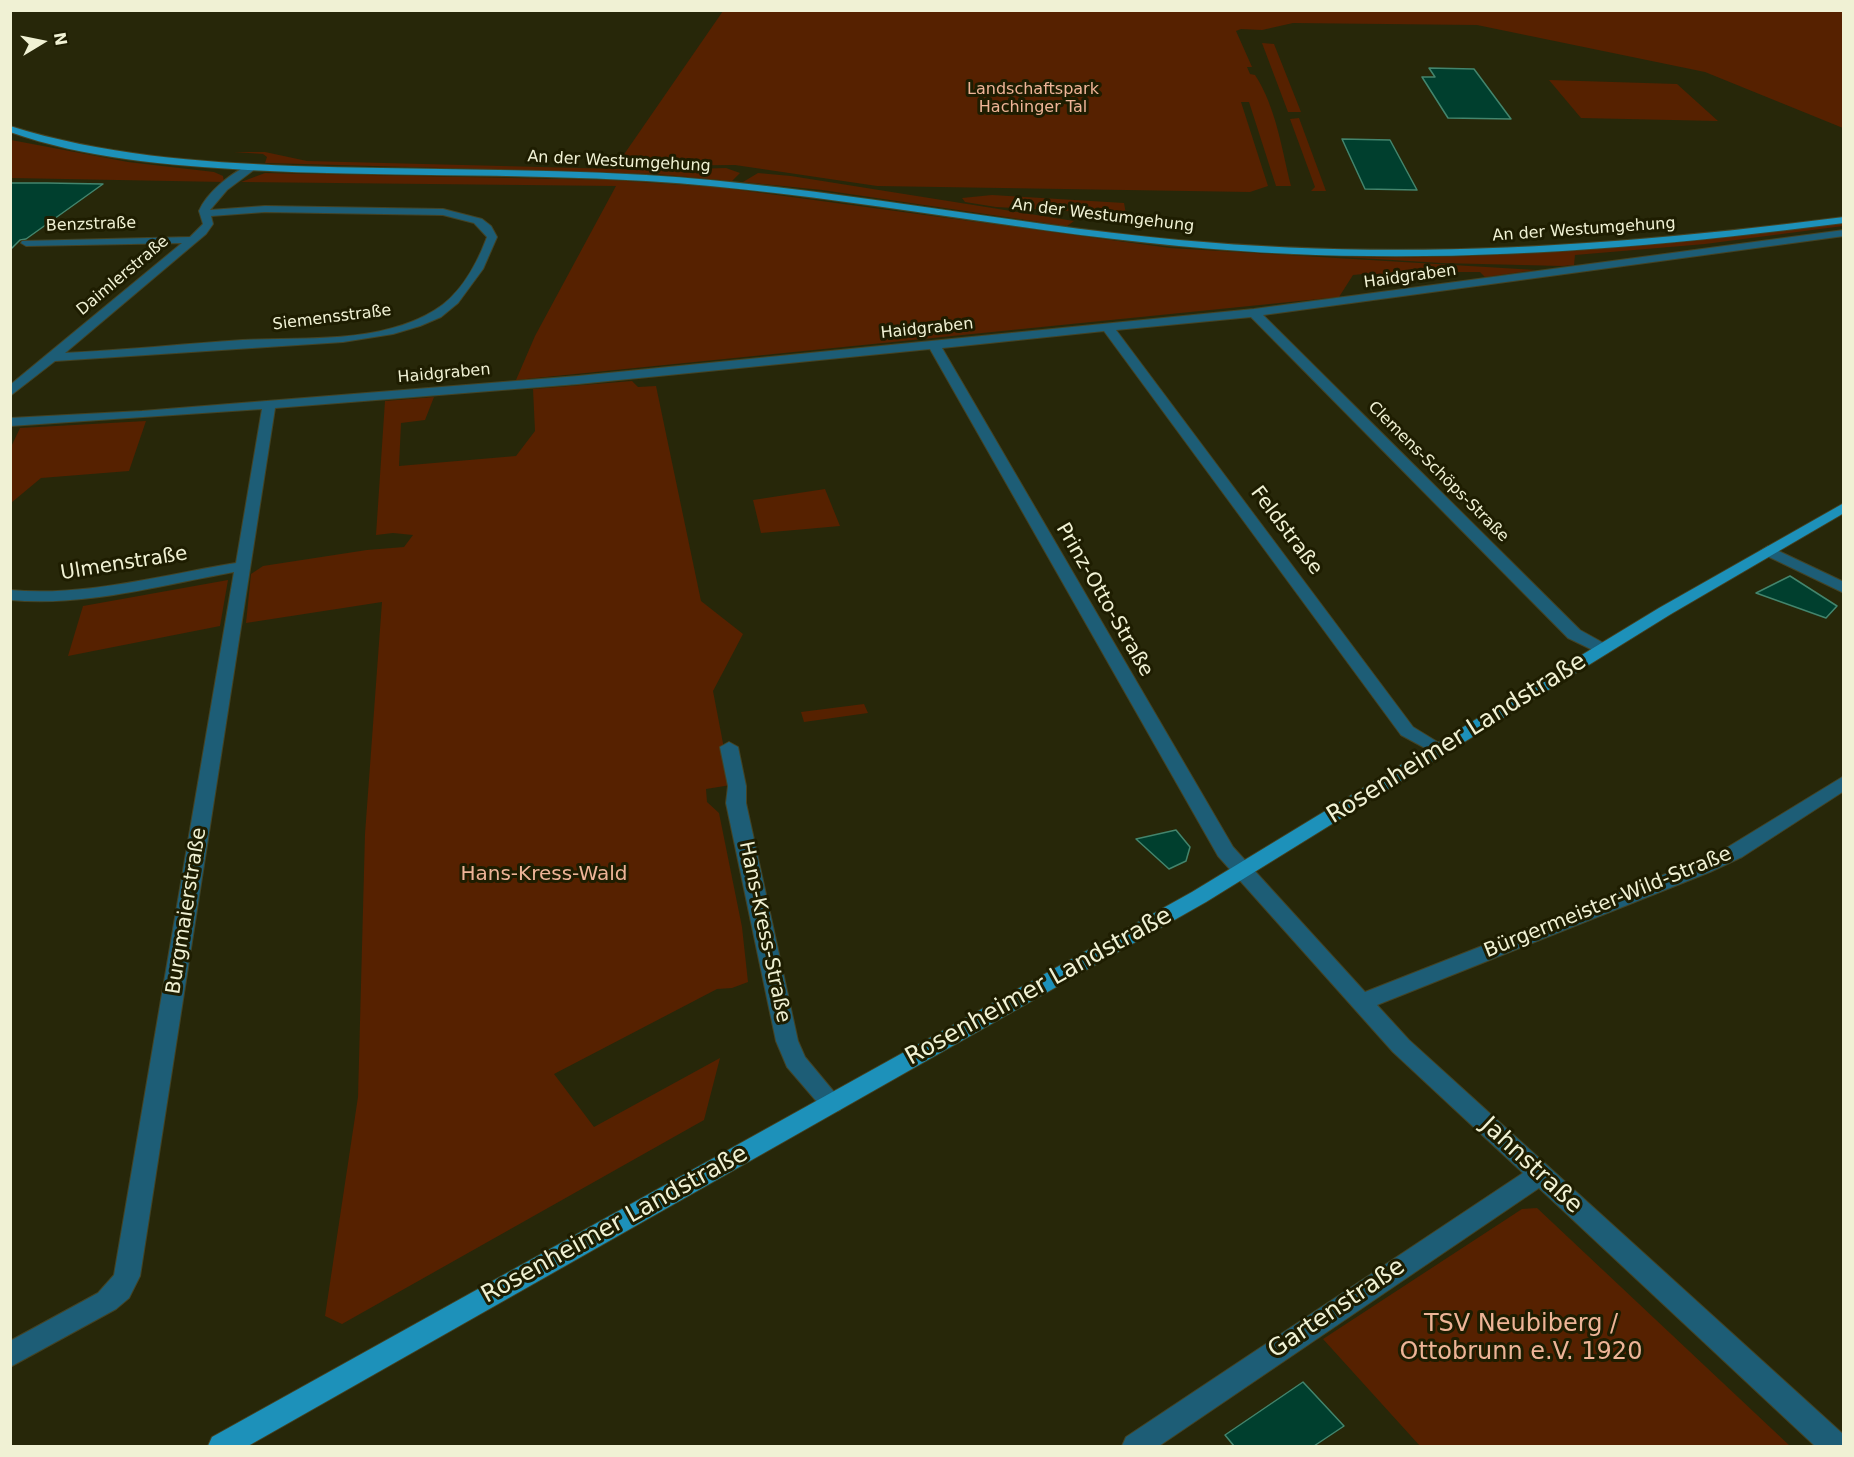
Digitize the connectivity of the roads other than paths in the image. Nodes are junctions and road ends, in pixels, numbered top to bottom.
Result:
1 (10, 129) edge
2 (204, 164) junction
3 (252, 167) junction
4 (237, 177) junction
5 (205, 213) junction
6 (1844, 220) edge
7 (1844, 233) edge
8 (193, 240) junction
9 (26, 243) dead end
10 (1254, 313) junction
11 (1108, 328) junction
12 (934, 345) junction
13 (53, 357) junction
14 (10, 392) edge
15 (269, 405) junction
16 (10, 422) edge
17 (1844, 507) edge
18 (1768, 551) junction
19 (243, 566) junction
20 (1844, 588) edge
21 (10, 594) edge
22 (1601, 649) junction
23 (729, 747) dead end
24 (1438, 750) junction
25 (1844, 782) edge
26 (1242, 871) junction
27 (1360, 1002) junction
28 (832, 1104) junction
29 (1540, 1175) junction
30 (10, 1355) edge
31 (222, 1446) edge
32 (1136, 1446) edge
33 (1835, 1446) edge

1 - 2 main road, An der Westumgehung
2 - 3 main road, An der Westumgehung
2 - 4 street
3 - 4 street, Daimlerstraße
3 - 6 main road, An der Westumgehung
4 - 5 street, Daimlerstraße
5 - 8 street, Daimlerstraße
5 - 13 street, Siemensstraße
7 - 10 street, Haidgraben
8 - 9 street, Benzstraße
8 - 13 street, Daimlerstraße
10 - 11 street, Haidgraben
10 - 22 street, Clemens-Schöps-Straße
11 - 12 street, Haidgraben
11 - 24 street, Feldstraße
12 - 15 street, Haidgraben
12 - 26 street, Prinz-Otto-Straße
13 - 14 street, Daimlerstraße
15 - 16 street, Haidgraben
15 - 19 street, Burgmaierstraße
17 - 18 main road, Rosenheimer Landstraße
18 - 20 street
18 - 22 main road, Rosenheimer Landstraße
19 - 21 street, Ulmenstraße
19 - 30 street, Burgmaierstraße
22 - 24 main road, Rosenheimer Landstraße
23 - 28 street, Hans-Kress-Straße
24 - 26 main road, Rosenheimer Landstraße
25 - 27 street, Bürgermeister-Wild-Straße
26 - 27 street, Jahnstraße
26 - 28 main road, Rosenheimer Landstraße
27 - 29 street, Jahnstraße
28 - 31 main road, Rosenheimer Landstraße
29 - 32 street, Gartenstraße
29 - 33 street, Jahnstraße

